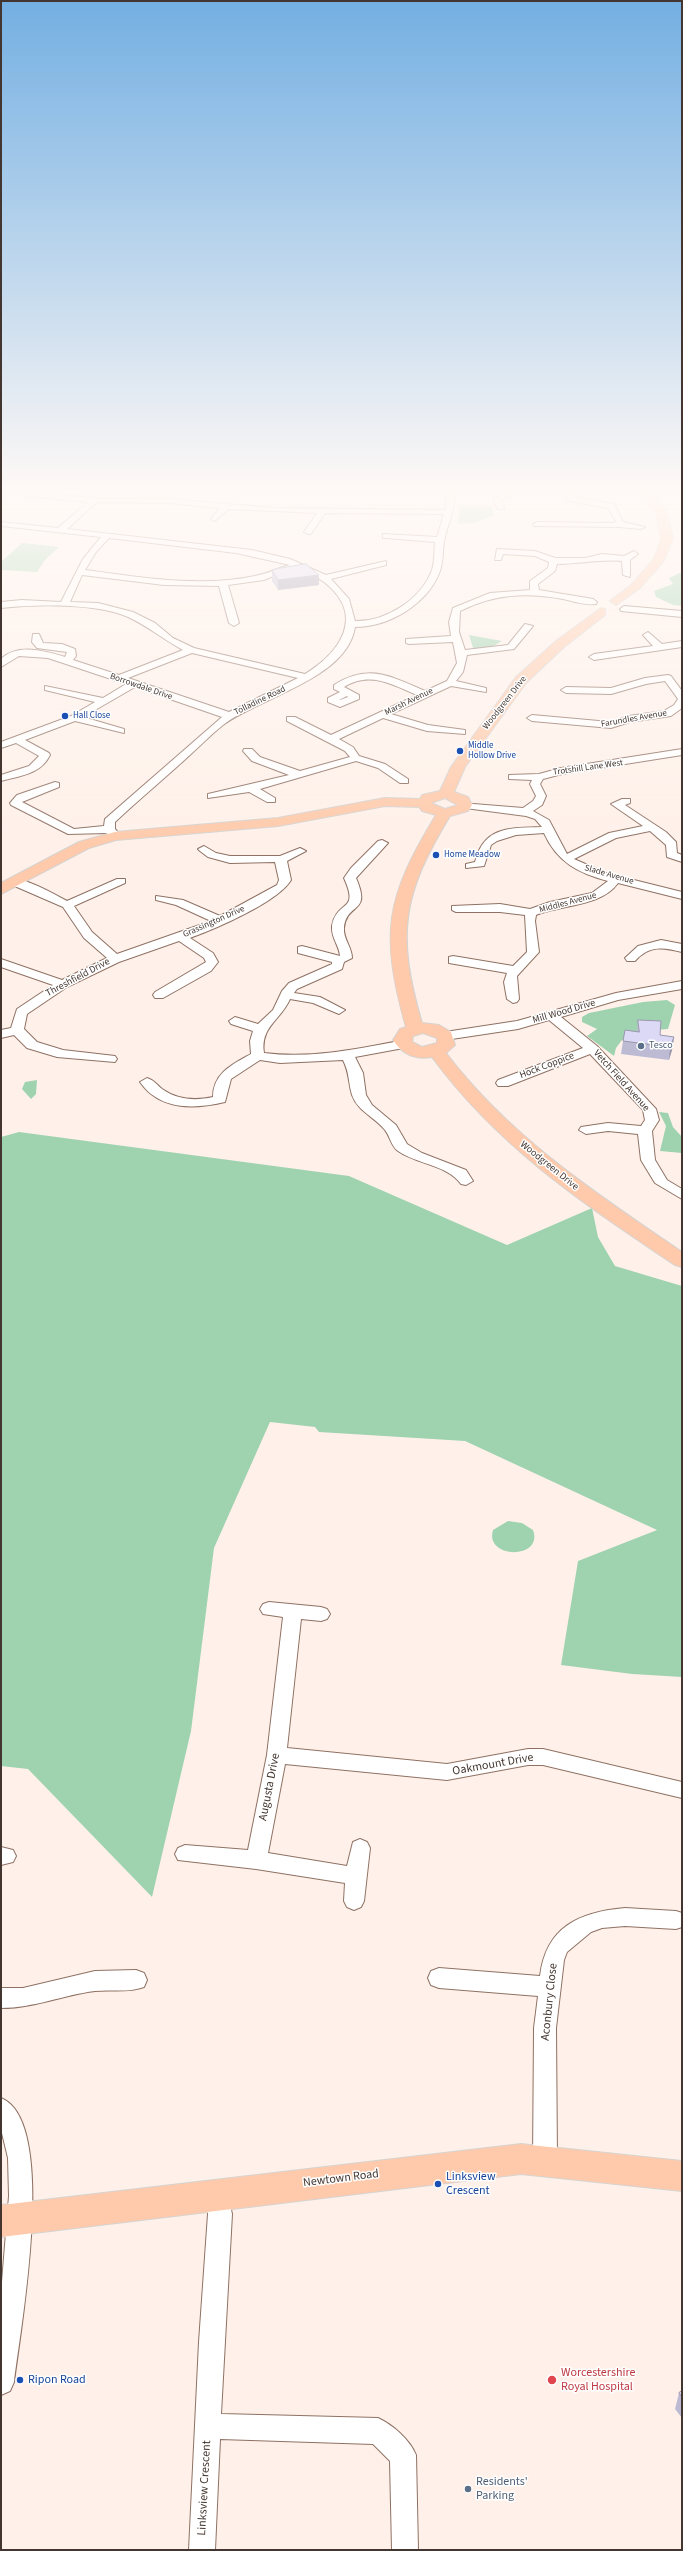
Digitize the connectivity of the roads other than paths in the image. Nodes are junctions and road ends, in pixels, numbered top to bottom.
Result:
1 (110, 609) edge
2 (230, 609) edge
3 (348, 609) edge
4 (399, 609) edge
5 (457, 609) edge
6 (595, 609) edge
7 (606, 609) edge
8 (619, 609) edge
9 (648, 609) edge
10 (682, 614) edge
11 (234, 623) dead end
12 (352, 624) junction
13 (528, 626) dead end
14 (648, 635) dead end
15 (36, 636) dead end
16 (456, 639) junction
17 (409, 641) dead end
18 (682, 644) edge
19 (659, 647) junction
20 (191, 650) junction
21 (462, 653) junction
22 (594, 658) dead end
23 (4, 660) edge
24 (67, 660) junction
25 (307, 677) junction
26 (682, 677) edge
27 (668, 678) junction
28 (118, 679) junction
29 (450, 683) junction
30 (134, 684) junction
31 (48, 688) dead end
32 (483, 690) dead end
33 (566, 690) dead end
34 (347, 693) dead end
35 (424, 694) junction
36 (682, 699) edge
37 (103, 701) junction
38 (382, 715) junction
39 (230, 716) junction
40 (75, 718) junction
41 (532, 718) dead end
42 (291, 719) dead end
43 (118, 728) dead end
44 (461, 732) dead end
45 (331, 739) junction
46 (18, 740) junction
47 (1, 745) edge
48 (248, 751) dead end
49 (682, 752) edge
50 (356, 758) junction
51 (300, 775) junction
52 (539, 776) junction
53 (1, 777) edge
54 (513, 777) dead end
55 (395, 778) dead end
56 (55, 785) dead end
57 (252, 789) junction
58 (446, 794) junction
59 (212, 796) dead end
60 (271, 800) dead end
61 (626, 802) dead end
62 (424, 803) junction
63 (465, 805) junction
64 (524, 812) junction
65 (445, 813) junction
66 (650, 828) junction
67 (548, 830) junction
68 (113, 832) junction
69 (382, 843) dead end
70 (204, 849) dead end
71 (300, 851) dead end
72 (672, 857) edge
73 (281, 859) junction
74 (566, 859) junction
75 (470, 866) dead end
76 (615, 879) junction
77 (121, 881) dead end
78 (14, 882) junction
79 (352, 886) junction
80 (339, 888) dead end
81 (1, 889) edge
82 (682, 896) edge
83 (160, 898) dead end
84 (67, 905) junction
85 (456, 908) dead end
86 (531, 913) junction
87 (221, 921) junction
88 (181, 937) junction
89 (682, 948) edge
90 (302, 950) dead end
91 (631, 958) dead end
92 (115, 959) junction
93 (338, 960) junction
94 (453, 960) dead end
95 (1, 963) edge
96 (513, 970) junction
97 (63, 984) junction
98 (682, 985) edge
99 (524, 990) dead end
100 (159, 995) dead end
101 (286, 995) junction
102 (339, 1010) dead end
103 (551, 1015) junction
104 (235, 1021) dead end
105 (260, 1029) junction
106 (415, 1029) junction
107 (17, 1030) junction
108 (1, 1034) edge
109 (445, 1036) junction
110 (404, 1044) junction
111 (592, 1049) junction
112 (436, 1051) junction
113 (347, 1055) junction
114 (258, 1056) junction
115 (110, 1059) dead end
116 (147, 1082) dead end
117 (503, 1083) dead end
118 (586, 1130) dead end
119 (645, 1131) junction
120 (466, 1181) dead end
121 (682, 1195) edge
122 (682, 1261) edge
123 (269, 1609) dead end
124 (293, 1613) junction
125 (321, 1614) dead end
126 (277, 1755) junction
127 (682, 1790) edge
128 (360, 1848) dead end
129 (185, 1854) dead end
130 (256, 1860) junction
131 (356, 1876) junction
132 (354, 1901) dead end
133 (676, 1920) dead end
134 (439, 1978) dead end
135 (136, 1980) dead end
136 (549, 1987) junction
137 (1, 1998) edge
138 (1, 2109) edge
139 (545, 2160) junction
140 (682, 2176) edge
141 (218, 2194) junction
142 (11, 2220) edge
143 (6, 2295) edge
144 (1, 2382) edge
145 (208, 2426) junction
146 (202, 2550) edge
147 (405, 2550) edge

1 - 20 street
2 - 11 street
3 - 12 street
4 - 12 street
5 - 16 street, Marsh Avenue
6 - 58 main road, Woodgreen Drive
7 - 8 main road
9 - 10 street
12 - 25 street, Tolladine Road
13 - 21 street
14 - 19 street
15 - 24 street
16 - 17 street
16 - 21 street, Marsh Avenue
18 - 19 street
19 - 22 street
20 - 25 street
20 - 28 street
21 - 29 street, Marsh Avenue
23 - 24 street, Borrowdale Drive
24 - 28 street, Borrowdale Drive
25 - 39 street, Tolladine Road
26 - 27 street
27 - 33 street
27 - 36 street
28 - 30 street, Borrowdale Drive
29 - 32 street
29 - 35 street, Marsh Avenue
30 - 37 street
30 - 39 street, Borrowdale Drive
31 - 37 street
34 - 35 street
35 - 38 street, Marsh Avenue
36 - 41 street, Farundles Avenue
37 - 40 street
38 - 44 street
38 - 45 street, Marsh Avenue
39 - 68 street, Tolladine Road
40 - 43 street
40 - 46 street
42 - 45 street
45 - 50 street
46 - 47 street
46 - 53 street
48 - 51 street
49 - 52 street, Trotshill Lane West
50 - 51 street
50 - 55 street
51 - 57 street
52 - 54 street
52 - 64 street, Trotshill Lane West
56 - 68 street
57 - 59 street
57 - 60 street
58 - 62 main road
58 - 63 main road
61 - 66 street
62 - 65 main road
62 - 68 main road
63 - 64 street, Slade Avenue
63 - 65 main road
64 - 67 street, Slade Avenue
65 - 106 main road
66 - 72 street
66 - 74 street
67 - 74 street, Slade Avenue
67 - 75 street
68 - 78 main road
69 - 79 street
70 - 73 street
71 - 73 street
73 - 87 street, Grassington Drive
74 - 76 street, Slade Avenue
76 - 82 street, Slade Avenue
76 - 86 street, Middles Avenue
77 - 84 street
78 - 81 main road
78 - 84 street
79 - 80 street
79 - 93 street
83 - 87 street
84 - 92 street
85 - 86 street
86 - 96 street, Middles Avenue
87 - 88 street, Grassington Drive
88 - 92 street, Grassington Drive
88 - 100 street
89 - 91 street
90 - 93 street
92 - 97 street, Threshfield Drive
93 - 101 street
94 - 96 street
95 - 97 street
96 - 99 street
97 - 107 street, Threshfield Drive
98 - 103 street, Mill Wood Drive
101 - 102 street
101 - 105 street
103 - 109 street, Mill Wood Drive
103 - 111 street, Vetch Field Avenue
104 - 105 street
105 - 114 street
106 - 109 main road
106 - 110 main road
107 - 108 street
107 - 115 street
109 - 112 main road
110 - 112 main road
110 - 113 street
111 - 117 street, Hock Coppice
111 - 119 street, Vetch Field Avenue
112 - 122 main road, Woodgreen Drive
113 - 114 street
113 - 120 street
114 - 116 street
118 - 119 street
119 - 121 street, Vetch Field Avenue
123 - 124 street
124 - 125 street
124 - 126 street, Augusta Drive
126 - 127 street, Oakmount Drive
126 - 130 street, Augusta Drive
128 - 131 street
129 - 130 street
130 - 131 street
131 - 132 street
133 - 136 street, Aconbury Close
134 - 136 street
135 - 137 street
136 - 139 street, Aconbury Close
138 - 142 street
139 - 140 main road, Newtown Road
139 - 141 main road, Newtown Road
141 - 142 main road, Newtown Road
141 - 145 street, Linksview Crescent
142 - 143 street
143 - 144 street
145 - 146 street, Linksview Crescent
145 - 147 street, Linksview Crescent

